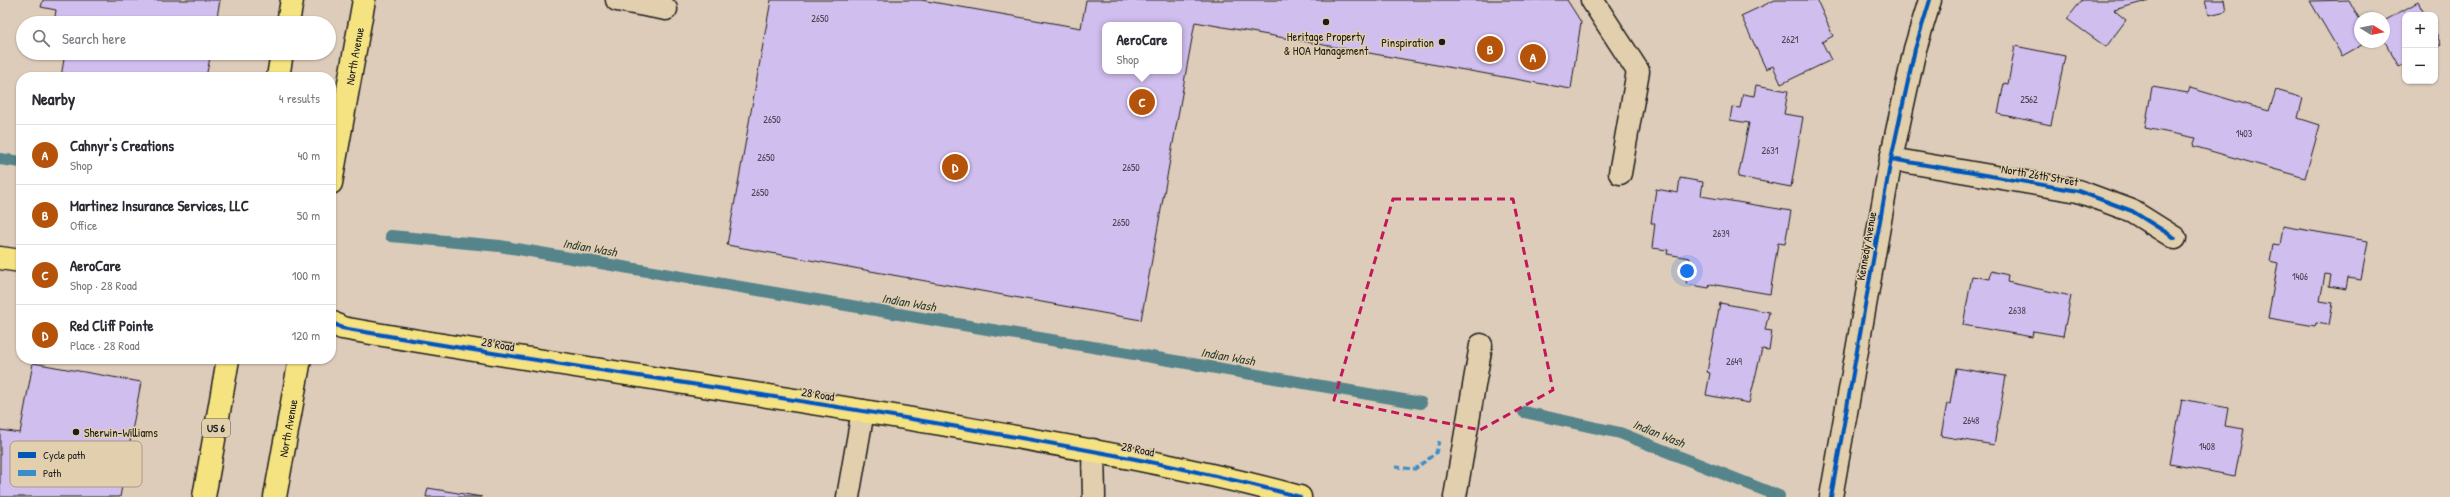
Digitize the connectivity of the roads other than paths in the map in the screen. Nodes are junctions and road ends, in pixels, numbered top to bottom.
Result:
1 (292, 0) edge
2 (617, 0) edge
3 (1592, 0) edge
4 (1930, 0) edge
5 (366, 3) edge
6 (666, 9) dead end
7 (289, 16) edge
8 (281, 60) edge
9 (279, 72) edge
10 (336, 157) edge
11 (1892, 159) junction
12 (1620, 173) dead end
13 (2175, 238) dead end
14 (0, 258) edge
15 (16, 260) edge
16 (336, 325) edge
17 (1481, 345) dead end
18 (227, 364) edge
19 (299, 364) edge
20 (863, 411) junction
21 (1094, 450) junction
22 (204, 497) edge
23 (275, 497) edge
24 (848, 497) edge
25 (1094, 497) edge
26 (1300, 497) edge
27 (1455, 497) edge
28 (1831, 497) edge

1 - 7 main road
2 - 6 street
3 - 12 street
4 - 11 street, Kennedy Avenue
5 - 10 main road, North Avenue
8 - 9 main road
11 - 13 street, North 26th Street
11 - 28 street, Kennedy Avenue
14 - 15 main road
16 - 20 main road, 28 Road
17 - 27 street
18 - 22 main road, US 6
19 - 23 main road, North Avenue
20 - 21 main road, 28 Road
20 - 24 street
21 - 25 street
21 - 26 main road, 28 Road

